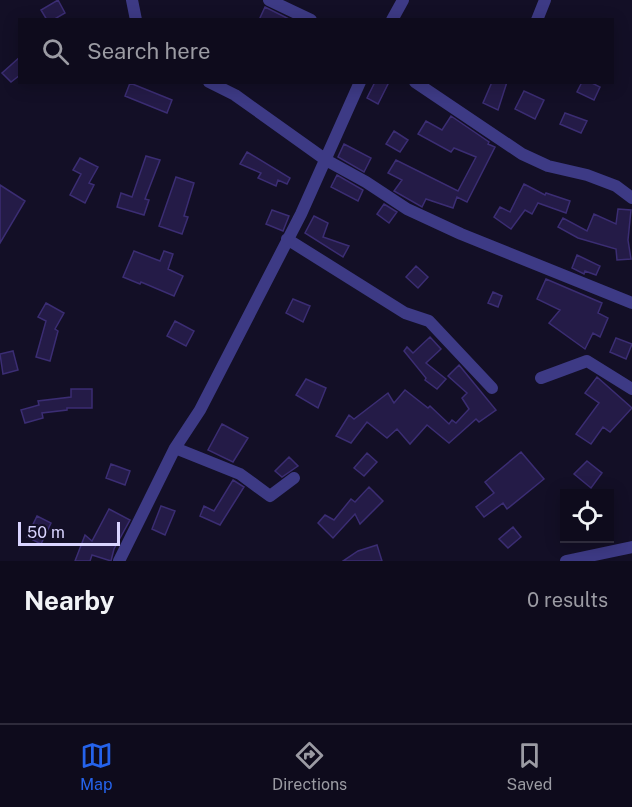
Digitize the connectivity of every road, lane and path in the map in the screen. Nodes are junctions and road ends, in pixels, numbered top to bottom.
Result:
1 (132, 0) edge
2 (269, 0) edge
3 (404, 0) edge
4 (545, 0) edge
5 (136, 18) edge
6 (307, 18) edge
7 (393, 18) edge
8 (538, 18) edge
9 (213, 84) edge
10 (359, 84) edge
11 (418, 84) edge
12 (326, 160) junction
13 (632, 198) edge
14 (287, 239) junction
15 (632, 303) edge
16 (541, 378) dead end
17 (492, 388) dead end
18 (632, 389) edge
19 (175, 448) junction
20 (294, 478) dead end
21 (632, 547) edge
22 (119, 561) edge
23 (566, 561) edge

1 - 5 street
2 - 6 street
3 - 7 street
4 - 8 street
9 - 12 street
10 - 12 street
11 - 13 street
12 - 14 street
12 - 15 street
14 - 17 street
14 - 19 street
16 - 18 street
19 - 20 street
19 - 22 street
21 - 23 street

